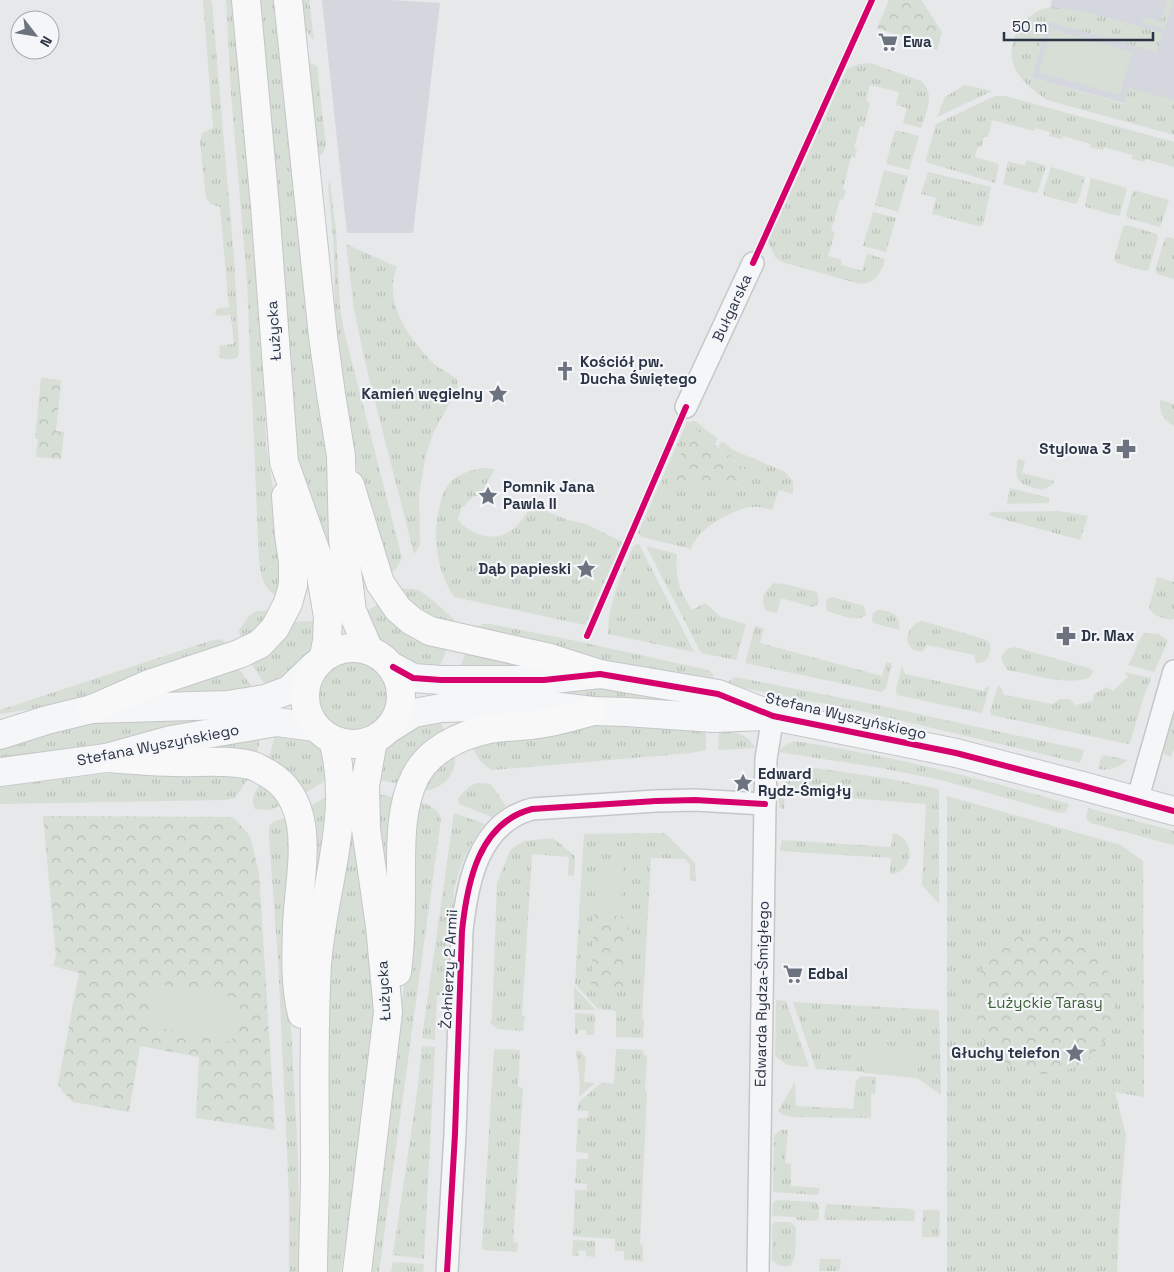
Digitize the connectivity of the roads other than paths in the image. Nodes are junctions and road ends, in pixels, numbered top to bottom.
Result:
1 (246, 0) edge
2 (288, 0) edge
3 (753, 263) dead end
4 (686, 407) dead end
5 (341, 456) junction
6 (284, 462) junction
7 (369, 650) junction
8 (319, 662) junction
9 (393, 667) junction
10 (1174, 671) edge
11 (600, 674) junction
12 (92, 709) junction
13 (593, 712) junction
14 (773, 716) junction
15 (324, 734) junction
16 (382, 734) junction
17 (0, 735) edge
18 (106, 758) junction
19 (0, 772) edge
20 (1137, 801) junction
21 (765, 804) junction
22 (1174, 811) edge
23 (388, 1012) junction
24 (314, 1054) junction
25 (313, 1272) edge
26 (357, 1272) edge
27 (447, 1272) edge
28 (758, 1272) edge

1 - 6 main road, Łużycka
2 - 5 main road
3 - 4 street, Bułgarska
5 - 7 main road
5 - 11 main road
6 - 8 main road, Łużycka
6 - 12 main road
7 - 8 main road
7 - 9 main road
8 - 12 street, Stefana Wyszyńskiego
8 - 15 main road
9 - 11 street, Stefana Wyszyńskiego
9 - 16 main road
10 - 20 street
11 - 14 street, Stefana Wyszyńskiego
12 - 17 street, Stefana Wyszyńskiego
13 - 14 street, Stefana Wyszyńskiego
13 - 16 street, Stefana Wyszyńskiego
13 - 23 main road
14 - 20 street, Stefana Wyszyńskiego
14 - 21 street, Edwarda Rydza-Śmigłego
15 - 16 main road
15 - 18 street, Stefana Wyszyńskiego
15 - 24 main road
16 - 23 main road, Łużycka
18 - 19 street, Stefana Wyszyńskiego
18 - 24 main road
20 - 22 street, Stefana Wyszyńskiego
21 - 27 street, Żołnierzy 2 Armii
21 - 28 street, Edwarda Rydza-Śmigłego
23 - 26 main road, Łużycka
24 - 25 main road

